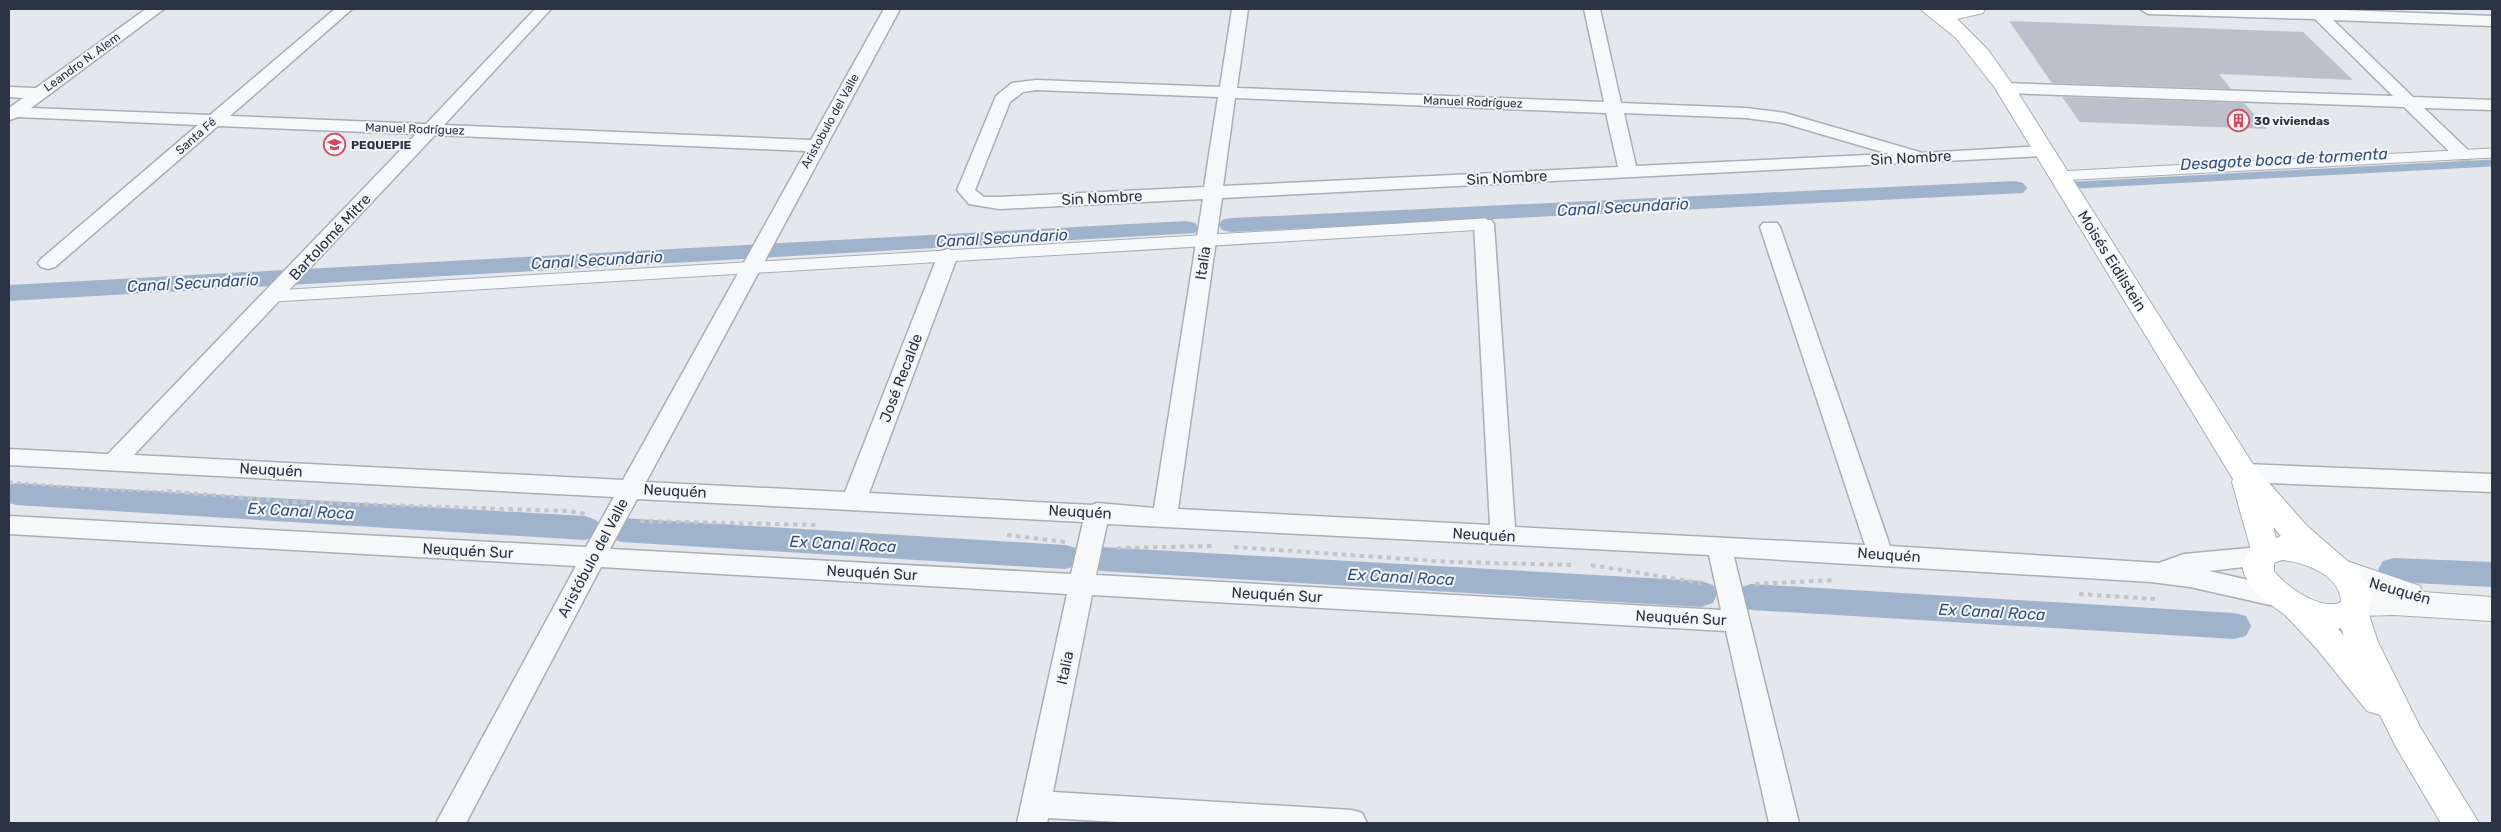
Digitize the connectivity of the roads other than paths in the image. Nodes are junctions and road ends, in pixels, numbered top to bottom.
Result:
1 (156, 9) edge
2 (344, 9) edge
3 (543, 9) edge
4 (892, 9) edge
5 (1240, 9) edge
6 (1592, 9) edge
7 (1928, 9) edge
8 (2149, 9) edge
9 (2455, 9) edge
10 (1975, 10) edge
11 (2318, 13) junction
12 (2470, 20) junction
13 (2492, 21) edge
14 (1978, 50) junction
15 (2005, 88) junction
16 (9, 92) edge
17 (1228, 92) junction
18 (39, 93) junction
19 (2411, 103) junction
20 (2492, 106) edge
21 (1614, 108) junction
22 (11, 114) edge
23 (214, 121) junction
24 (430, 130) junction
25 (817, 146) junction
26 (2042, 151) junction
27 (2492, 153) edge
28 (2462, 155) junction
29 (1922, 158) junction
30 (1628, 172) junction
31 (2058, 176) junction
32 (1214, 192) junction
33 (972, 198) joint
34 (1484, 224) joint
35 (1770, 227) dead end
36 (1206, 239) junction
37 (948, 255) junction
38 (48, 263) dead end
39 (750, 268) junction
40 (274, 296) junction
41 (13, 462) edge
42 (114, 462) junction
43 (2244, 473) junction
44 (2492, 482) edge
45 (630, 489) junction
46 (854, 500) junction
47 (1097, 512) junction
48 (1165, 517) junction
49 (9, 525) edge
50 (1503, 536) junction
51 (1719, 546) junction
52 (2264, 554) junction
53 (1881, 555) junction
54 (593, 558) junction
55 (2334, 566) junction
56 (2151, 572) junction
57 (1082, 585) junction
58 (2287, 602) junction
59 (2355, 607) junction
60 (2459, 607) junction
61 (2492, 609) edge
62 (1736, 621) junction
63 (2408, 737) junction
64 (1034, 814) edge
65 (451, 823) edge
66 (1352, 823) edge
67 (1784, 823) edge
68 (2461, 823) edge

1 - 18 street, Leandro N. Alem
2 - 23 street, Santa Fé
3 - 24 street, Bartolomé Mitre
4 - 25 street, Aristobulo del Valle
5 - 17 street, Italia
6 - 21 street
7 - 10 main road
7 - 14 main road, Moisés Eidilstein
8 - 11 street
9 - 12 street
10 - 14 main road, Moisés Eidilstein
11 - 12 street
11 - 19 street
12 - 13 street
14 - 15 main road, Moisés Eidilstein
15 - 19 street
15 - 26 main road, Moisés Eidilstein
16 - 18 street
17 - 21 street, Manuel Rodríguez
17 - 32 street, Italia
17 - 33 street, Manuel Rodríguez
18 - 22 street, Leandro N. Alem
19 - 20 street
19 - 28 street
21 - 29 street, Manuel Rodríguez
21 - 30 street
22 - 23 street, Manuel Rodríguez
23 - 24 street, Manuel Rodríguez
23 - 38 street, Santa Fé
24 - 25 street, Manuel Rodríguez
24 - 40 street, Bartolomé Mitre
25 - 39 street, Aristobulo del Valle
26 - 29 street, Sin Nombre
26 - 31 main road, Moisés Eidilstein
27 - 28 lane
28 - 31 lane
29 - 30 street, Sin Nombre
30 - 32 street, Sin Nombre
31 - 43 main road, Moisés Eidilstein
32 - 33 street, Sin Nombre
32 - 36 street, Italia
34 - 36 lane
34 - 50 street
35 - 53 street
36 - 37 lane
36 - 48 street, Italia
37 - 39 lane
37 - 46 street, José Recalde
39 - 40 lane
39 - 45 street, Aristóbulo del Valle
40 - 42 street, Bartolomé Mitre
41 - 42 street, Neuquén
42 - 45 street, Neuquén
43 - 44 street
43 - 52 main road, Moisés Eidilstein
43 - 55 main road, Moisés Eidilstein
45 - 46 street, Neuquén
45 - 54 street, Aristóbulo del Valle
46 - 47 street, Neuquén
47 - 48 street, Neuquén
47 - 57 street, Italia
48 - 50 street, Neuquén
49 - 54 street, Neuquén Sur
50 - 51 street, Neuquén
51 - 53 street, Neuquén
51 - 62 street
52 - 55 main road
52 - 56 street, Neuquén
52 - 58 main road, Moisés Eidilstein
53 - 56 street, Neuquén
54 - 57 street, Neuquén Sur
54 - 65 street, Aristóbulo del Valle
55 - 59 main road, Moisés Eidilstein
55 - 60 street, Neuquén
56 - 58 street, Neuquén
57 - 62 street, Neuquén Sur
57 - 64 street, Italia
58 - 59 main road
58 - 63 main road, Moisés Eidilstein
59 - 60 street, Neuquén
59 - 63 main road, Moisés Eidilstein
60 - 61 street, Neuquén
62 - 67 street
63 - 68 main road
64 - 66 street

